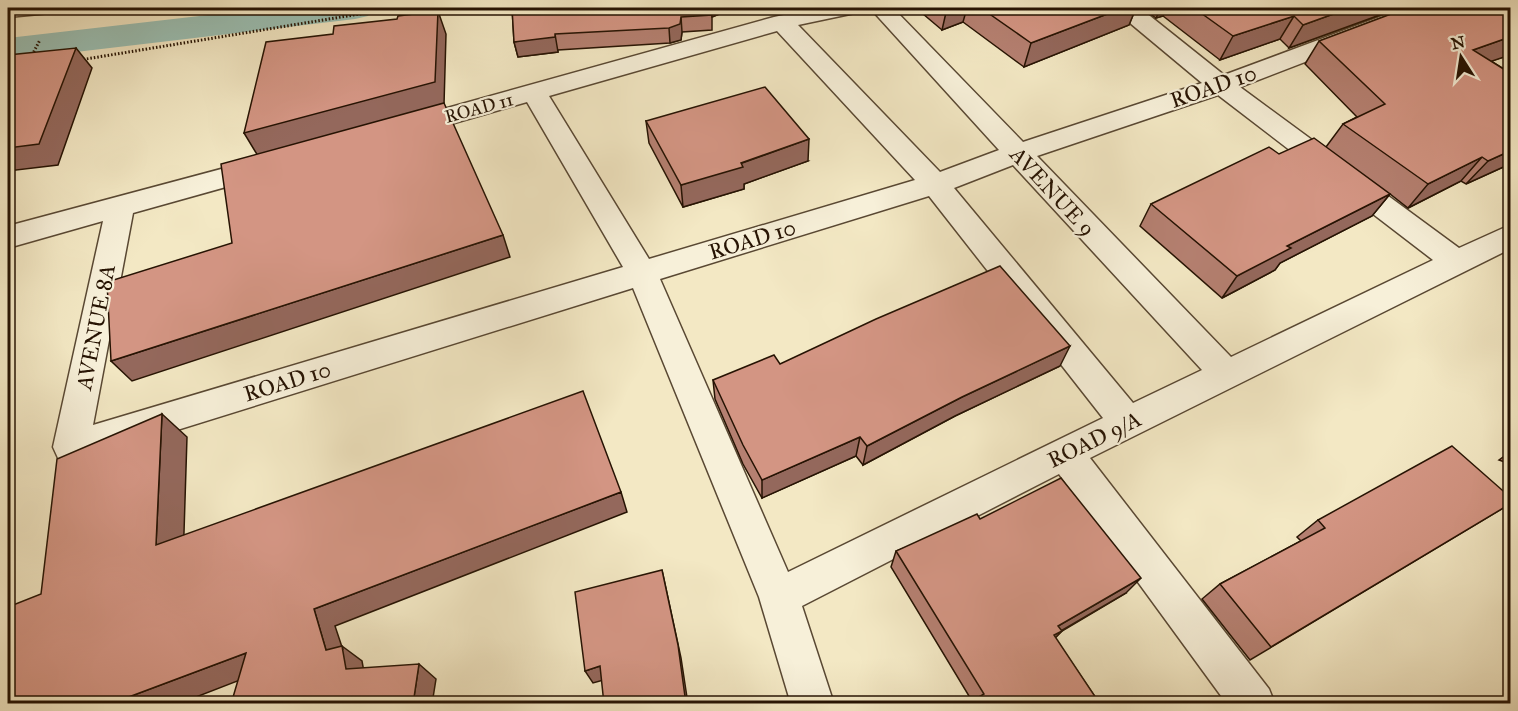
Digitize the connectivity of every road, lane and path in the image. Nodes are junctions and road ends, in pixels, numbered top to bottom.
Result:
1 (42, 8) edge
2 (396, 8) edge
3 (847, 8) edge
4 (881, 8) edge
5 (1126, 8) edge
6 (1424, 8) edge
7 (8, 10) edge
8 (782, 22) junction
9 (71, 61) edge
10 (1221, 85) junction
11 (534, 92) junction
12 (385, 134) edge
13 (1017, 153) junction
14 (292, 159) edge
15 (935, 184) junction
16 (120, 207) junction
17 (1510, 236) edge
18 (8, 237) edge
19 (1457, 262) junction
20 (642, 273) junction
21 (1226, 374) junction
22 (1128, 423) junction
23 (71, 447) joint
24 (1065, 453) junction
25 (779, 597) junction
26 (813, 704) edge
27 (1254, 704) edge

1 - 7 street
2 - 9 path
3 - 8 street, ROAD 11
4 - 13 street, AVENUE 9
5 - 10 street
6 - 10 street, ROAD 10
8 - 11 street, ROAD 11
8 - 15 street
10 - 13 street, ROAD 10
10 - 19 street
11 - 12 street, ROAD 11
11 - 20 street
13 - 15 street, ROAD 10
13 - 21 street, AVENUE 9
14 - 16 street
15 - 20 street, ROAD 10
15 - 22 street
16 - 18 street
16 - 23 street, AVENUE 8A
17 - 19 street, ROAD 9/A
19 - 21 street, ROAD 9/A
20 - 23 street, ROAD 10
20 - 25 street
21 - 22 street, ROAD 9/A
22 - 24 street, ROAD 9/A
24 - 25 street, ROAD 9/A
24 - 27 street
25 - 26 street

